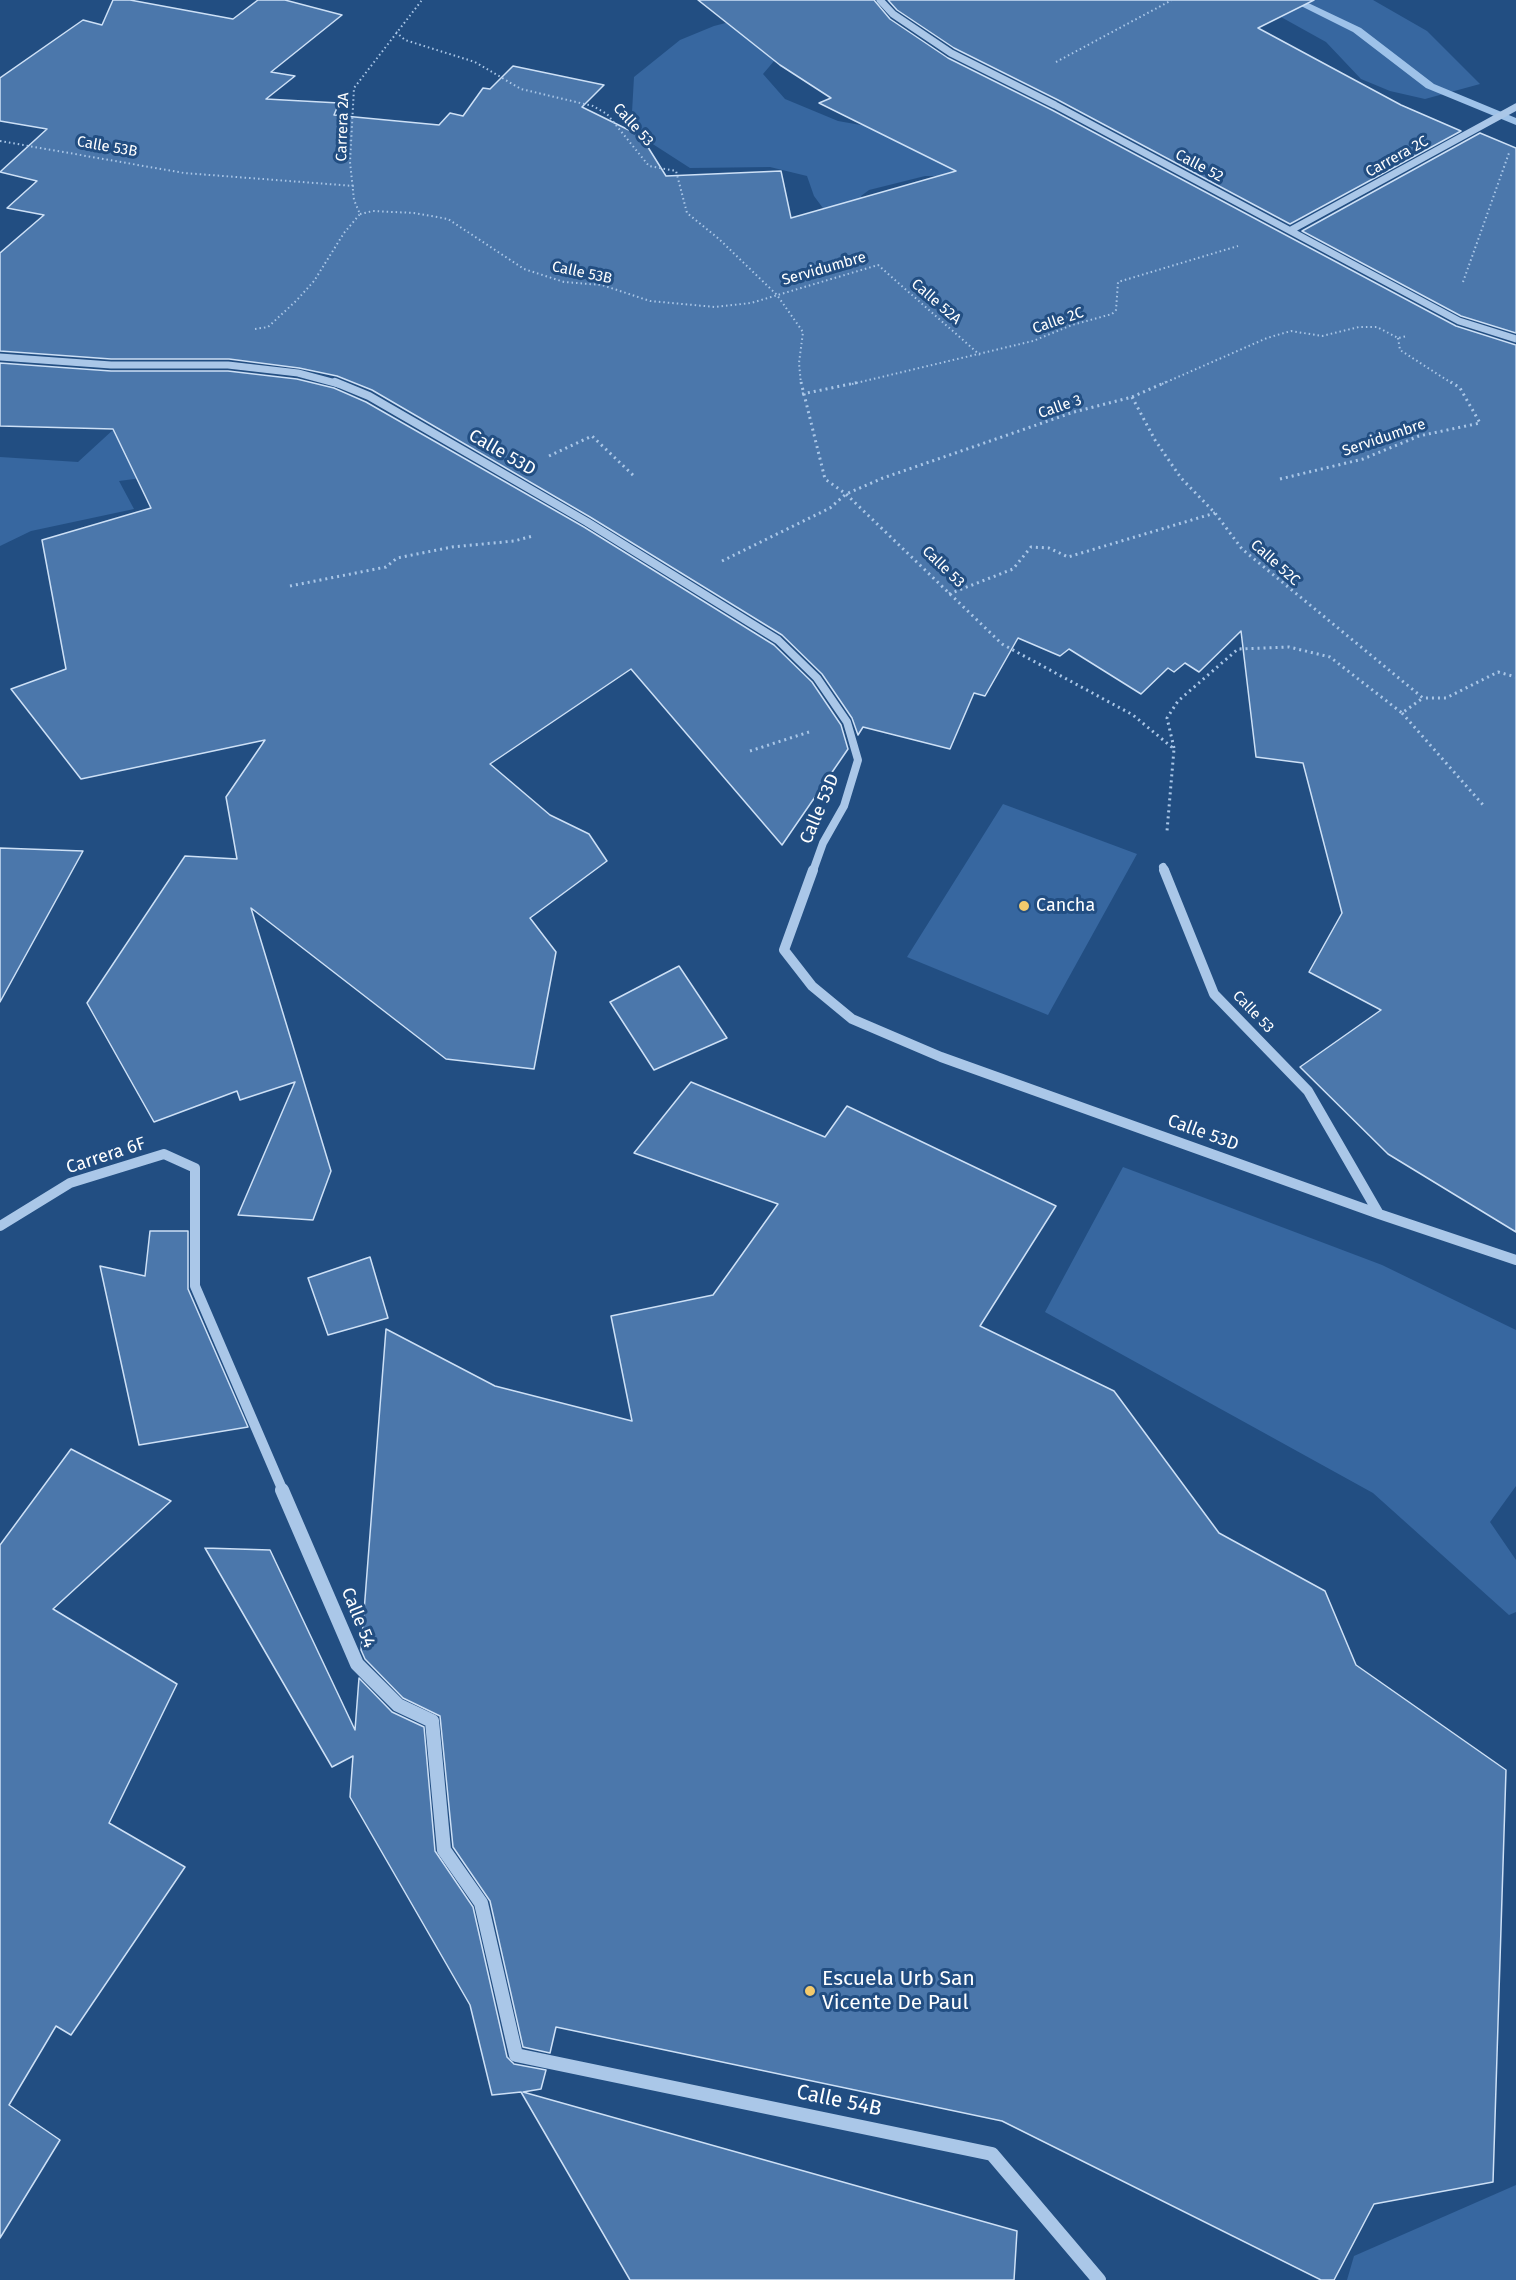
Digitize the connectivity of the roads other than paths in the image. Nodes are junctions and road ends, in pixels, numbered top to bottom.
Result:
1 (880, 0) edge
2 (1516, 107) edge
3 (1291, 230) junction
4 (1516, 339) edge
5 (0, 357) edge
6 (1163, 867) road end
7 (195, 1168) joint
8 (1378, 1214) junction
9 (0, 1226) edge
10 (1516, 1260) edge
11 (516, 2055) joint
12 (1099, 2280) edge

1 - 3 street, Calle 52
2 - 3 street, Carrera 2C
3 - 4 street, Calle 52
5 - 8 street, Calle 53D
6 - 8 street, Calle 53
7 - 9 street, Carrera 6F
7 - 11 street, Calle 54
8 - 10 street, Calle 53D
11 - 12 street, Calle 54B

